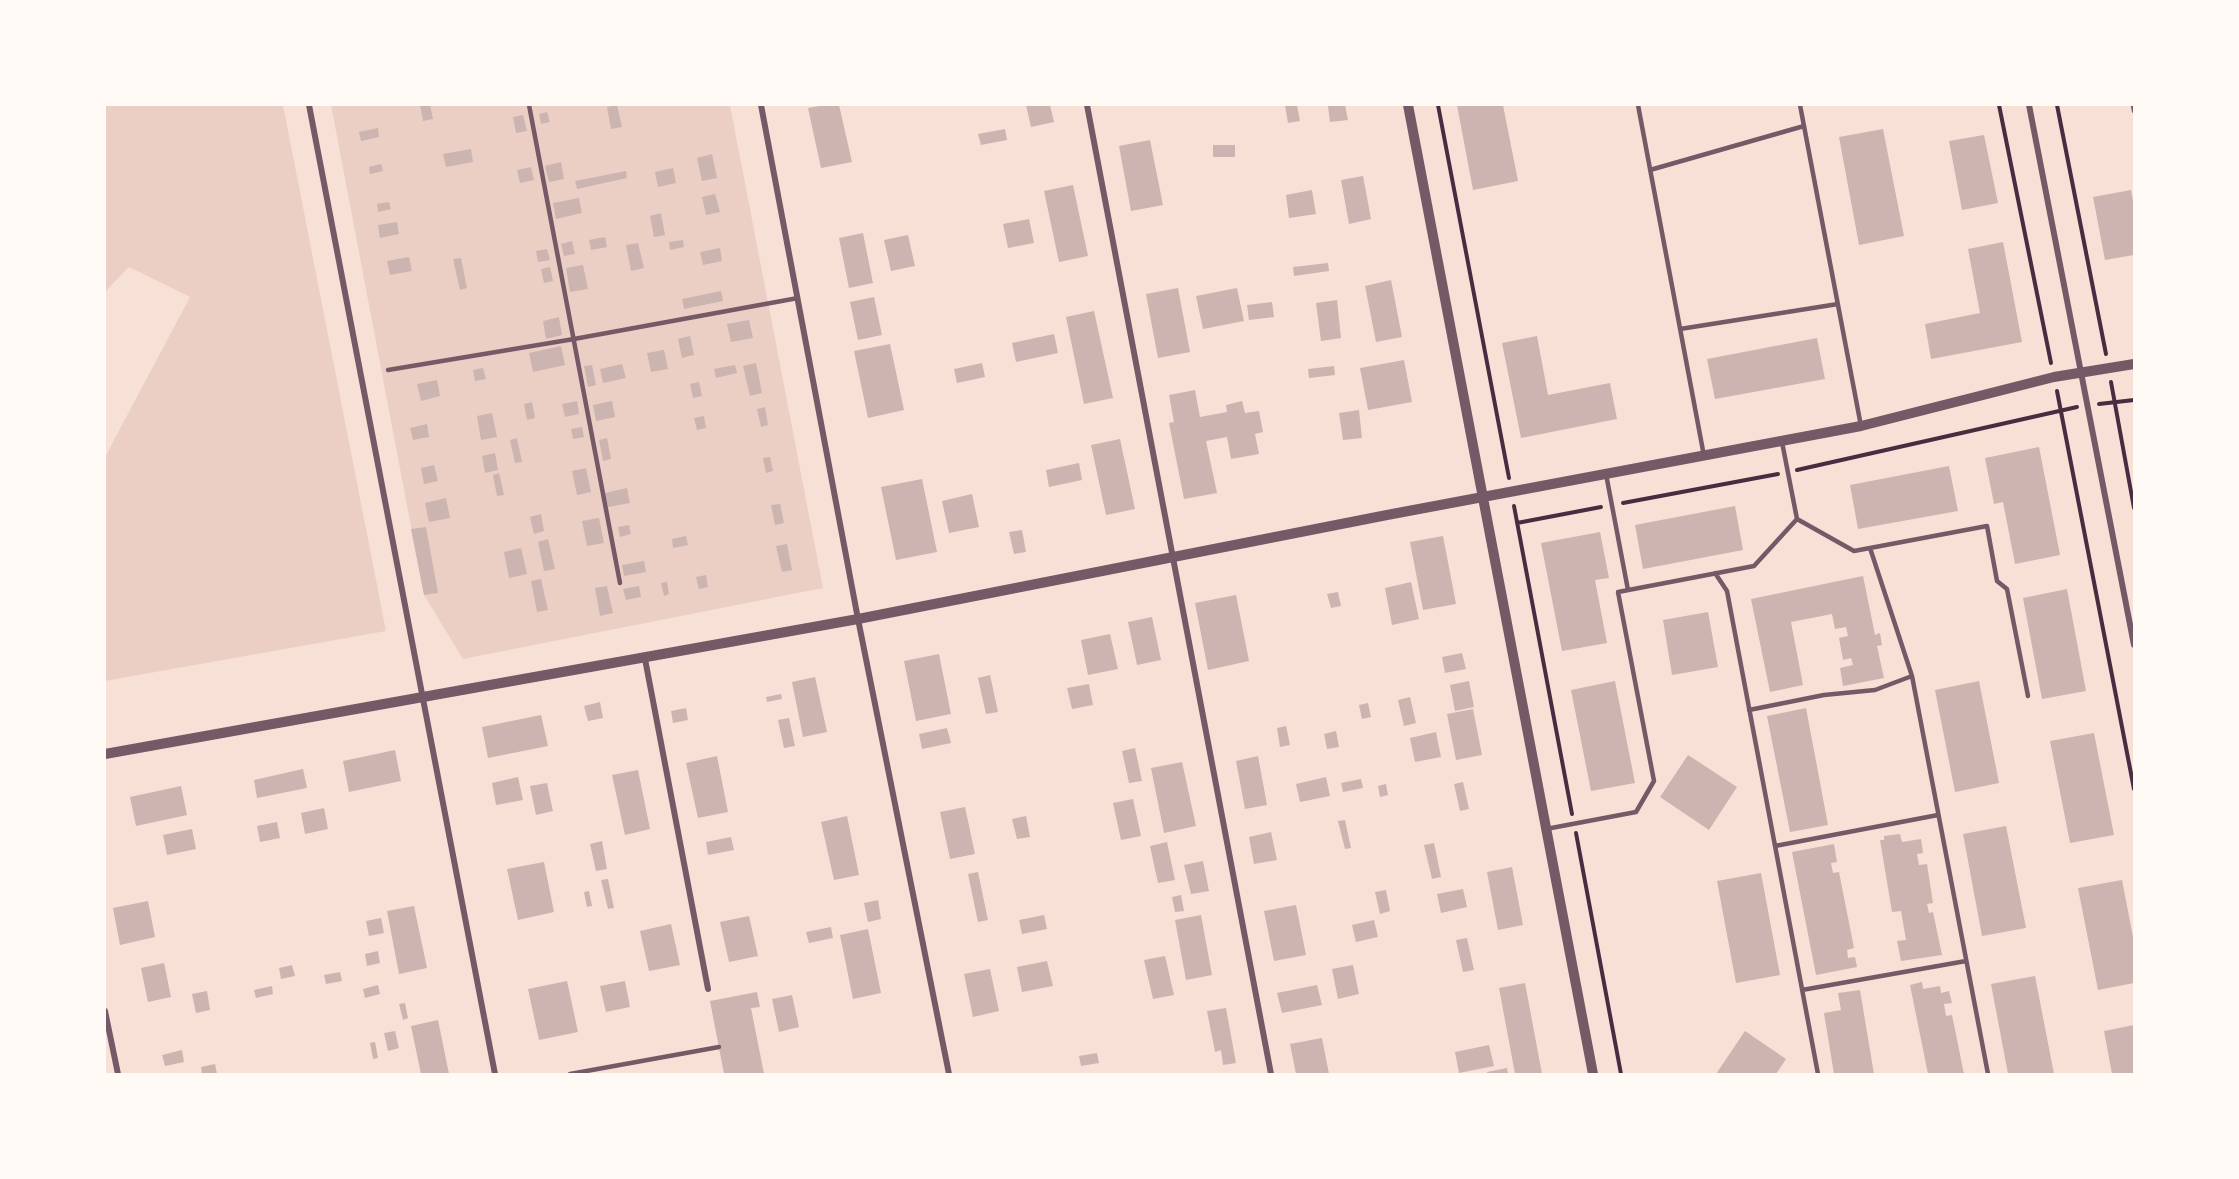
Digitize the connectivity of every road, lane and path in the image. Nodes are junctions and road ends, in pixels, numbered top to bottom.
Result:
1 (309, 105) edge
2 (529, 105) edge
3 (761, 105) edge
4 (1087, 105) edge
5 (1408, 105) edge
6 (1438, 105) edge
7 (1638, 105) edge
8 (1800, 105) edge
9 (1999, 105) edge
10 (2029, 105) edge
11 (2057, 105) edge
12 (2133, 105) edge
13 (2134, 111) edge
14 (1804, 126) junction
15 (1650, 170) junction
16 (798, 298) junction
17 (1838, 304) junction
18 (1680, 329) junction
19 (574, 339) junction
20 (2134, 364) edge
21 (2109, 368) junction
22 (388, 370) dead end
23 (2081, 372) junction
24 (2054, 377) junction
25 (2134, 400) edge
26 (2113, 401) junction
27 (2086, 406) junction
28 (2061, 410) junction
29 (1861, 426) junction
30 (1782, 441) junction
31 (1704, 456) junction
32 (1788, 472) junction
33 (1606, 474) junction
34 (1511, 492) junction
35 (1483, 498) junction
36 (1612, 505) junction
37 (2134, 508) edge
38 (1797, 519) junction
39 (1517, 523) junction
40 (1869, 548) junction
41 (1173, 557) junction
42 (1714, 573) junction
43 (620, 583) dead end
44 (1628, 590) junction
45 (858, 619) junction
46 (2134, 645) edge
47 (645, 659) junction
48 (1912, 676) junction
49 (424, 696) junction
50 (2028, 696) dead end
51 (1749, 710) junction
52 (105, 754) edge
53 (2134, 789) edge
54 (1938, 815) junction
55 (1574, 823) junction
56 (1546, 829) junction
57 (1775, 846) junction
58 (1966, 961) junction
59 (708, 989) dead end
60 (1802, 990) junction
61 (105, 1011) edge
62 (719, 1047) dead end
63 (117, 1074) edge
64 (495, 1074) edge
65 (570, 1074) edge
66 (949, 1074) edge
67 (1271, 1074) edge
68 (1593, 1074) edge
69 (1621, 1074) edge
70 (1818, 1074) edge
71 (1988, 1074) edge

1 - 49 street
2 - 19 lane
3 - 16 street
4 - 41 street
5 - 35 street
6 - 34 path
7 - 15 lane
8 - 14 lane
9 - 24 path
10 - 23 street
11 - 21 path
12 - 13 lane
14 - 15 lane
14 - 17 lane
15 - 18 lane
16 - 19 lane
16 - 45 street
17 - 18 lane
17 - 29 lane
18 - 31 lane
19 - 22 lane
19 - 43 lane
20 - 21 street
21 - 23 street
21 - 26 path
23 - 24 street
23 - 27 street
24 - 28 path
24 - 29 street
25 - 26 path
26 - 27 path
26 - 37 path
27 - 28 path
27 - 46 street
28 - 32 path
28 - 53 path
29 - 30 street
30 - 31 street
30 - 32 lane
31 - 33 street
32 - 36 path
32 - 38 lane
33 - 34 street
33 - 36 lane
34 - 35 street
34 - 39 path
35 - 41 street
35 - 56 street
36 - 39 path
36 - 44 lane
38 - 40 lane
38 - 42 lane
39 - 55 path
40 - 48 lane
40 - 50 lane
41 - 45 street
41 - 67 street
42 - 44 lane
42 - 51 lane
44 - 55 lane
45 - 47 street
45 - 66 street
47 - 49 street
47 - 59 street
48 - 51 lane
48 - 54 lane
49 - 52 street
49 - 64 street
51 - 57 lane
54 - 57 lane
54 - 58 lane
55 - 56 lane
55 - 69 path
56 - 68 street
57 - 60 lane
58 - 60 lane
58 - 71 lane
60 - 70 lane
61 - 63 street
62 - 65 lane

